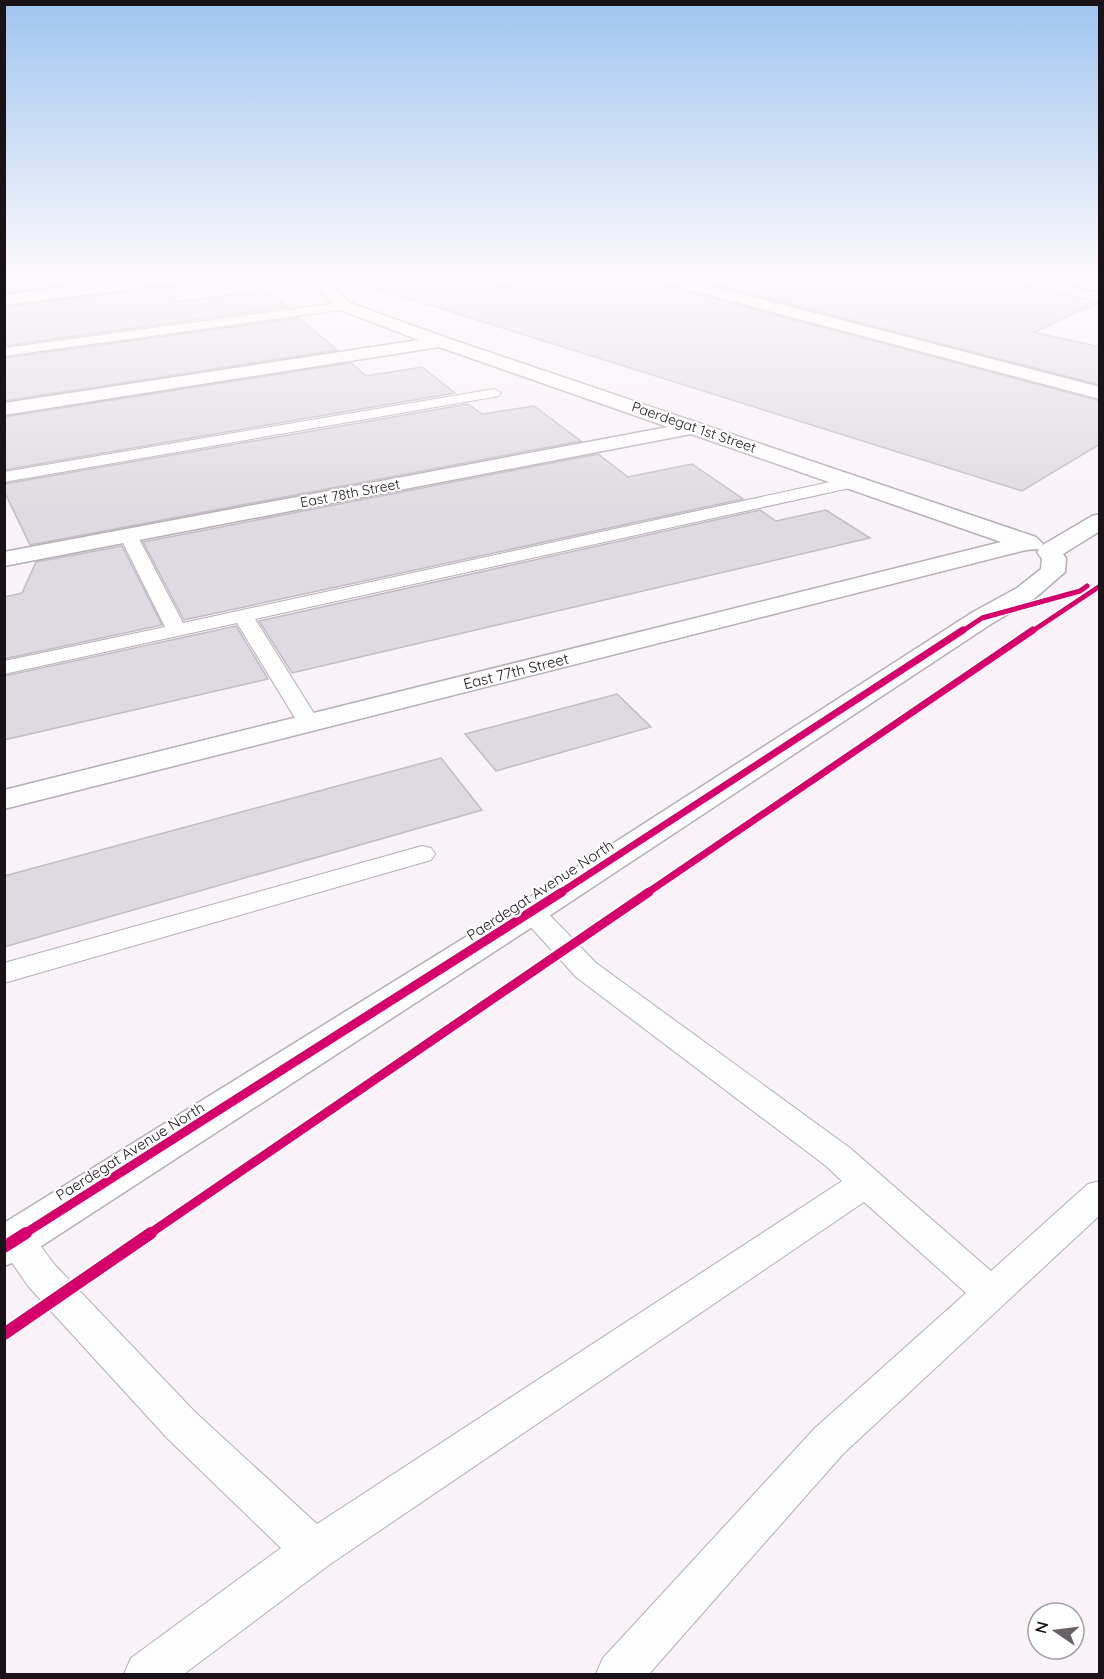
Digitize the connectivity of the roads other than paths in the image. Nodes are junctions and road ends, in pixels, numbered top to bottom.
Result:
1 (354, 355) edge
2 (480, 355) edge
3 (957, 355) edge
4 (494, 393) dead end
5 (1100, 393) edge
6 (4, 409) edge
7 (695, 428) junction
8 (4, 477) edge
9 (853, 482) junction
10 (1100, 522) edge
11 (128, 535) junction
12 (1039, 547) junction
13 (4, 559) edge
14 (243, 616) junction
15 (177, 630) junction
16 (4, 668) edge
17 (309, 723) junction
18 (4, 800) edge
19 (422, 854) dead end
20 (531, 912) junction
21 (4, 973) edge
22 (866, 1183) junction
23 (1100, 1194) edge
24 (10, 1243) edge
25 (991, 1293) junction
26 (314, 1550) junction
27 (147, 1674) edge
28 (619, 1674) edge

1 - 6 street
2 - 7 street, Paerdegat 1st Street
3 - 5 street
4 - 8 lane
7 - 9 street, Paerdegat 1st Street
7 - 11 street, East 78th Street
9 - 12 street, Paerdegat 1st Street
9 - 14 lane
10 - 12 street
11 - 13 street, East 78th Street
11 - 15 lane
12 - 17 street, East 77th Street
12 - 20 street, Paerdegat Avenue North
14 - 15 lane
14 - 17 lane
15 - 16 lane
17 - 18 street, East 77th Street
19 - 21 lane
20 - 22 lane
20 - 24 street, Paerdegat Avenue North
22 - 25 lane
22 - 26 lane
23 - 25 lane
24 - 26 lane
25 - 28 lane
26 - 27 lane

